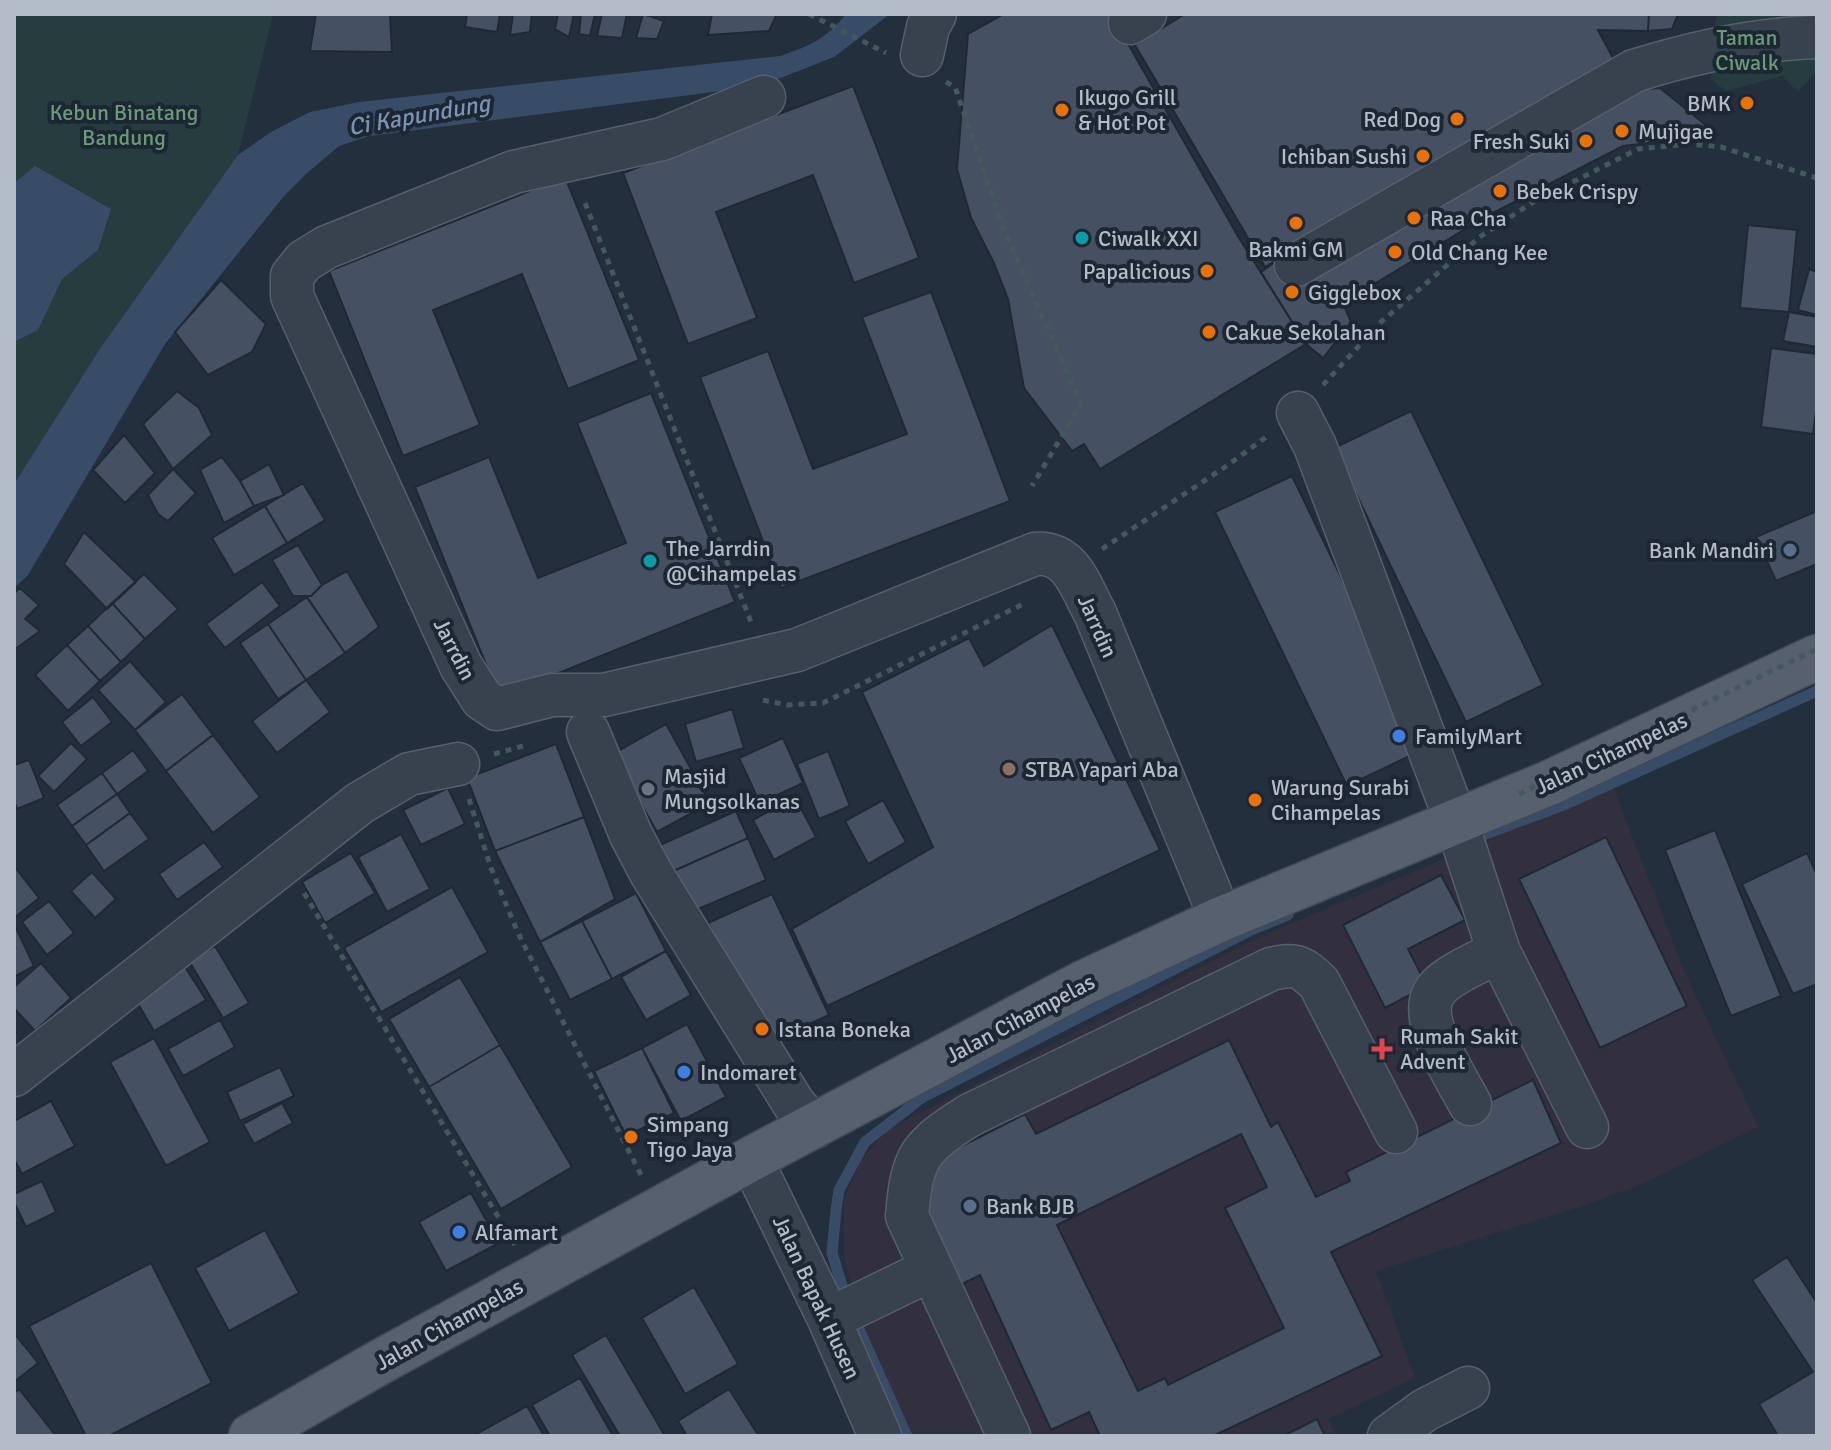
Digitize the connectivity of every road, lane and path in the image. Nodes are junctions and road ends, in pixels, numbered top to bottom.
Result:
1 (809, 14) edge
2 (935, 14) edge
3 (1793, 30) edge
4 (919, 64) junction
5 (764, 97) dead end
6 (1817, 178) edge
7 (585, 203) dead end
8 (1296, 265) dead end
9 (1298, 413) junction
10 (1032, 486) dead end
11 (1071, 569) junction
12 (748, 610) dead end
13 (1817, 649) edge
14 (1817, 657) edge
15 (588, 732) dead end
16 (458, 764) joint
17 (1519, 794) dead end
18 (1456, 821) junction
19 (286, 861) junction
20 (1221, 919) junction
21 (1499, 952) junction
22 (14, 1075) edge
23 (1470, 1104) dead end
24 (814, 1127) junction
25 (1587, 1127) dead end
26 (1396, 1132) dead end
27 (751, 1159) junction
28 (660, 1209) junction
29 (930, 1270) junction
30 (535, 1277) junction
31 (829, 1319) junction
32 (1468, 1388) dead end
33 (251, 1436) edge
34 (880, 1436) edge
35 (1009, 1436) edge
36 (1389, 1436) edge

1 - 4 path
2 - 4 street
3 - 8 street
4 - 10 path
5 - 11 street, Jarrdin
6 - 9 path
7 - 12 path
9 - 11 path
9 - 18 street
11 - 20 street, Jarrdin
13 - 17 path, bridge
14 - 18 main road, Jalan Cihampelas
15 - 24 street
16 - 19 street
16 - 28 path
18 - 20 main road, Jalan Cihampelas
18 - 21 street
19 - 22 street
19 - 30 path
20 - 24 main road, Jalan Cihampelas
21 - 23 street
21 - 25 street
24 - 27 main road, Jalan Cihampelas
26 - 29 street
27 - 28 main road, Jalan Cihampelas
27 - 31 street, Jalan Bapak Husen
28 - 30 main road, Jalan Cihampelas
29 - 31 street
29 - 35 street
30 - 33 main road, Jalan Cihampelas
31 - 34 street, Jalan Bapak Husen
32 - 36 street

